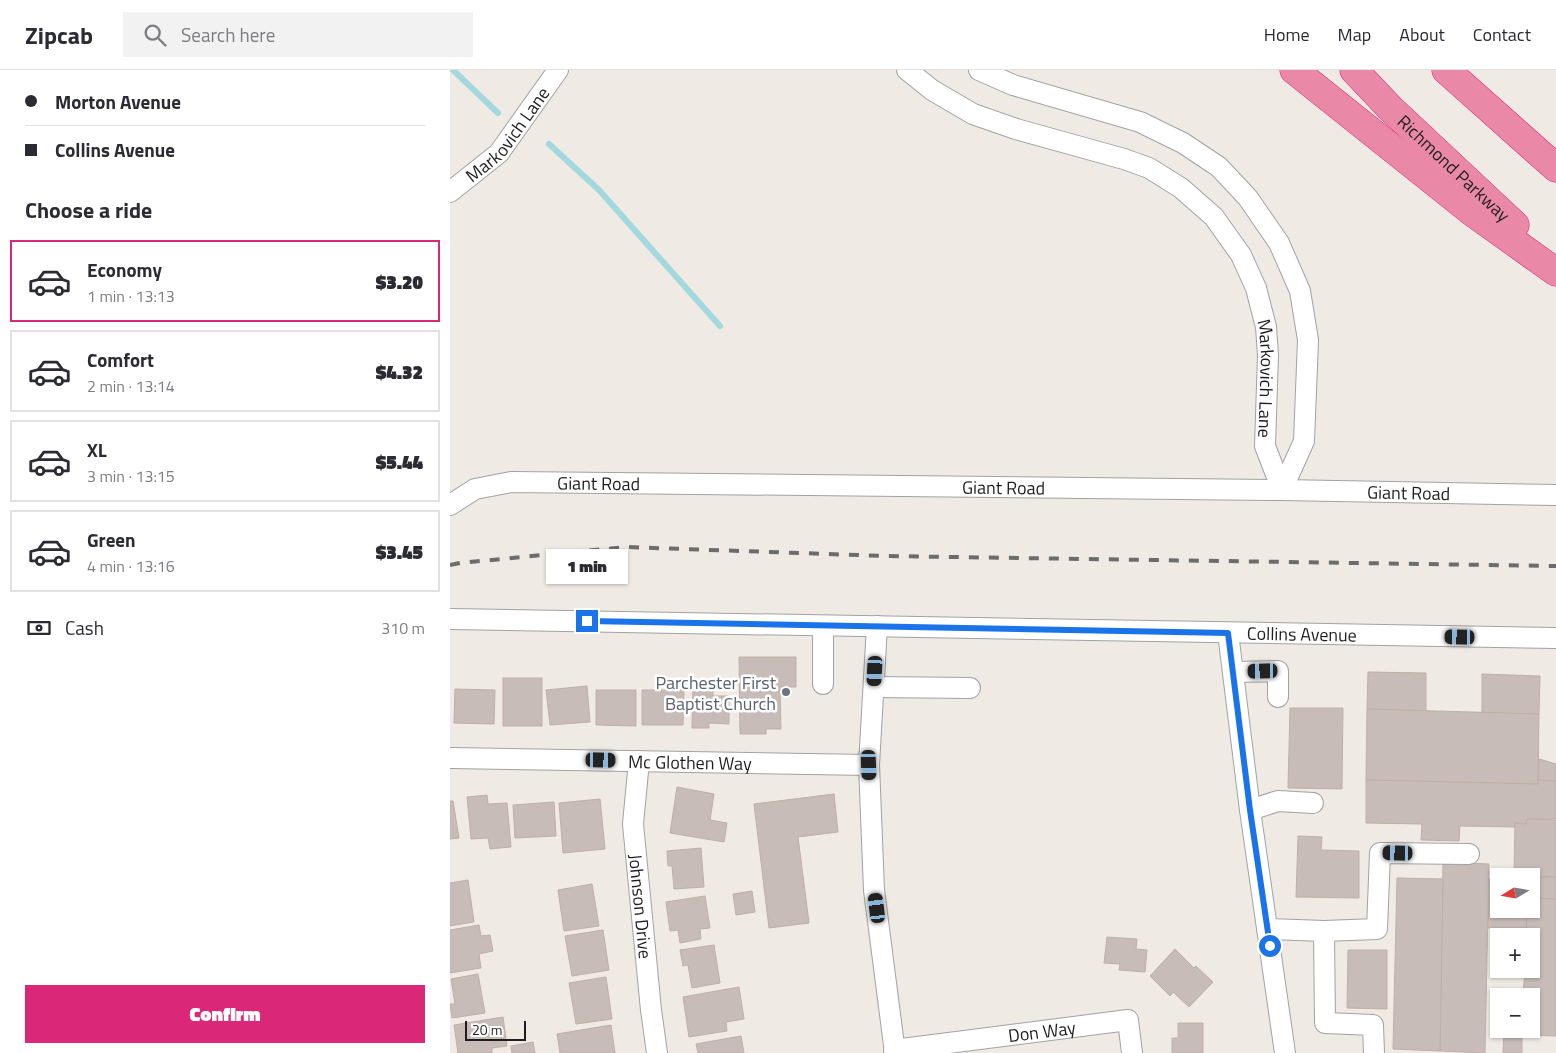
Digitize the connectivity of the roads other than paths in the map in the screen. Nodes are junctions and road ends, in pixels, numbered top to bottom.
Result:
1 (558, 70) edge
2 (907, 70) edge
3 (979, 70) edge
4 (1294, 70) edge
5 (1354, 70) edge
6 (1446, 70) edge
7 (1556, 168) edge
8 (450, 192) edge
9 (1556, 264) edge
10 (1556, 272) edge
11 (1282, 490) junction
12 (1556, 495) edge
13 (452, 508) edge
14 (450, 619) edge
15 (823, 626) junction
16 (877, 626) junction
17 (1228, 633) junction
18 (1556, 638) edge
19 (1233, 672) junction
20 (822, 684) dead end
21 (874, 687) junction
22 (970, 688) dead end
23 (1278, 697) dead end
24 (450, 758) edge
25 (639, 760) junction
26 (869, 765) junction
27 (1313, 803) dead end
28 (1250, 810) junction
29 (1469, 854) dead end
30 (1267, 929) junction
31 (1324, 931) junction
32 (895, 1051) edge
33 (657, 1053) edge
34 (1132, 1053) edge
35 (1285, 1053) edge
36 (1374, 1053) edge

1 - 8 street, Markovich Lane
2 - 11 street, Markovich Lane
3 - 11 street
4 - 10 highway
5 - 9 highway, Richmond Parkway
6 - 7 highway
11 - 12 street, Giant Road
11 - 13 street, Giant Road
14 - 15 street, Collins Avenue
15 - 16 street, Collins Avenue
15 - 20 street
16 - 17 street, Collins Avenue
16 - 21 street
17 - 18 street, Collins Avenue
17 - 19 street
19 - 23 street
19 - 28 street
21 - 22 street
21 - 26 street
24 - 25 street, Mc Glothen Way
25 - 26 street, Mc Glothen Way
25 - 33 street, Johnson Drive
26 - 32 street
27 - 28 street
28 - 30 street
29 - 31 street
30 - 31 street
30 - 35 street
31 - 36 street
32 - 34 street, Don Way

